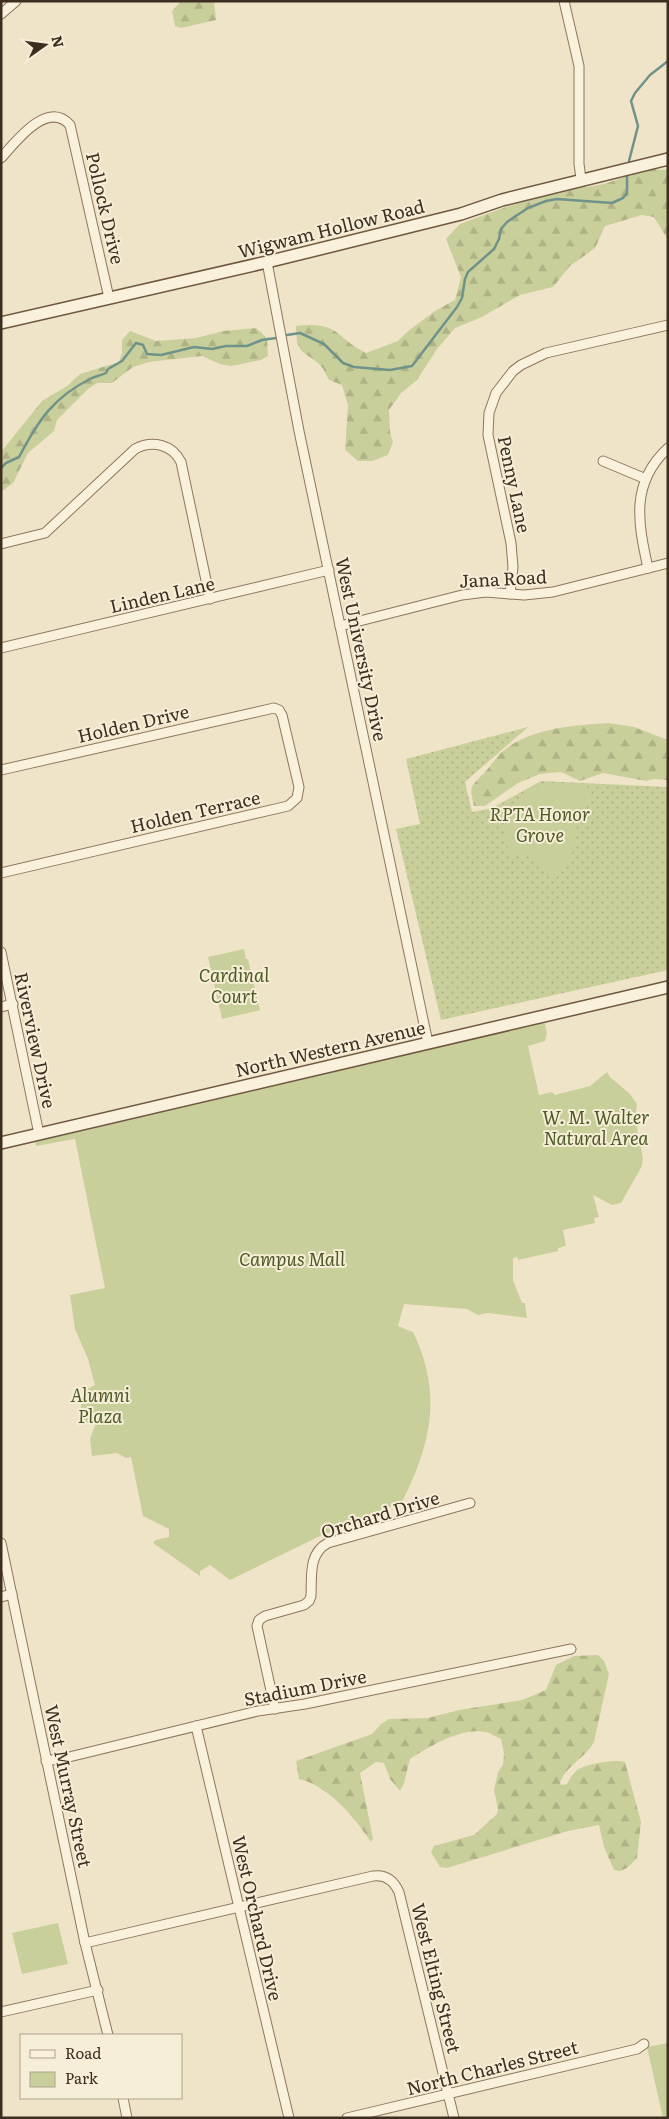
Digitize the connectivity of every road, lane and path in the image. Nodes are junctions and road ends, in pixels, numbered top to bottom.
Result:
1 (16, 1) edge
2 (564, 1) edge
3 (1, 14) edge
4 (1, 158) edge
5 (668, 159) edge
6 (581, 179) junction
7 (267, 262) junction
8 (109, 298) junction
9 (1, 322) edge
10 (668, 325) edge
11 (668, 448) edge
12 (603, 461) dead end
13 (646, 479) junction
14 (1, 544) edge
15 (668, 563) edge
16 (648, 568) junction
17 (329, 570) junction
18 (510, 594) junction
19 (210, 599) junction
20 (340, 626) junction
21 (1, 648) edge
22 (272, 708) joint
23 (1, 770) edge
24 (1, 873) edge
25 (1, 952) edge
26 (668, 987) edge
27 (13, 1004) junction
28 (1, 1007) edge
29 (428, 1043) junction
30 (39, 1134) junction
31 (1, 1143) edge
32 (470, 1504) dead end
33 (1, 1543) edge
34 (12, 1594) junction
35 (1, 1597) edge
36 (571, 1649) dead end
37 (275, 1709) junction
38 (196, 1726) junction
39 (46, 1761) junction
40 (239, 1907) junction
41 (85, 1943) junction
42 (98, 1990) junction
43 (1, 2012) edge
44 (108, 2034) edge
45 (644, 2044) dead end
46 (449, 2095) junction
47 (123, 2099) edge
48 (127, 2118) edge
49 (289, 2118) edge
50 (348, 2118) edge
51 (454, 2118) edge

1 - 3 street
2 - 6 street
4 - 8 street, Pollock Drive
5 - 6 street, Wigwam Hollow Road
6 - 7 street, Wigwam Hollow Road
7 - 8 street, Wigwam Hollow Road
7 - 17 street, West University Drive
8 - 9 street, Wigwam Hollow Road
10 - 18 street, Penny Lane
11 - 13 street
12 - 13 street
13 - 16 street
14 - 19 street
15 - 16 street, Jana Road
16 - 18 street, Jana Road
17 - 19 street, Linden Lane
17 - 20 street, West University Drive
18 - 20 street, Jana Road
19 - 21 street, Linden Lane
20 - 29 street, West University Drive
22 - 23 street, Holden Drive
22 - 24 street, Holden Terrace
25 - 27 street, Riverview Drive
26 - 29 street, North Western Avenue
27 - 28 street
27 - 30 street, Riverview Drive
29 - 30 street, North Western Avenue
30 - 31 street, North Western Avenue
32 - 37 street, Orchard Drive
33 - 34 street, West Murray Street
34 - 35 street
34 - 39 street, West Murray Street
36 - 37 street, Stadium Drive
37 - 38 street, Stadium Drive
38 - 39 street, Stadium Drive
38 - 40 street, West Orchard Drive
39 - 41 street, West Murray Street
40 - 41 street
40 - 46 street, West Elting Street
40 - 49 street, West Orchard Drive
41 - 42 street, West Murray Street
42 - 43 street
42 - 44 street, West Murray Street
45 - 46 street, North Charles Street
46 - 50 street, North Charles Street
46 - 51 street, West Elting Street
47 - 48 street

